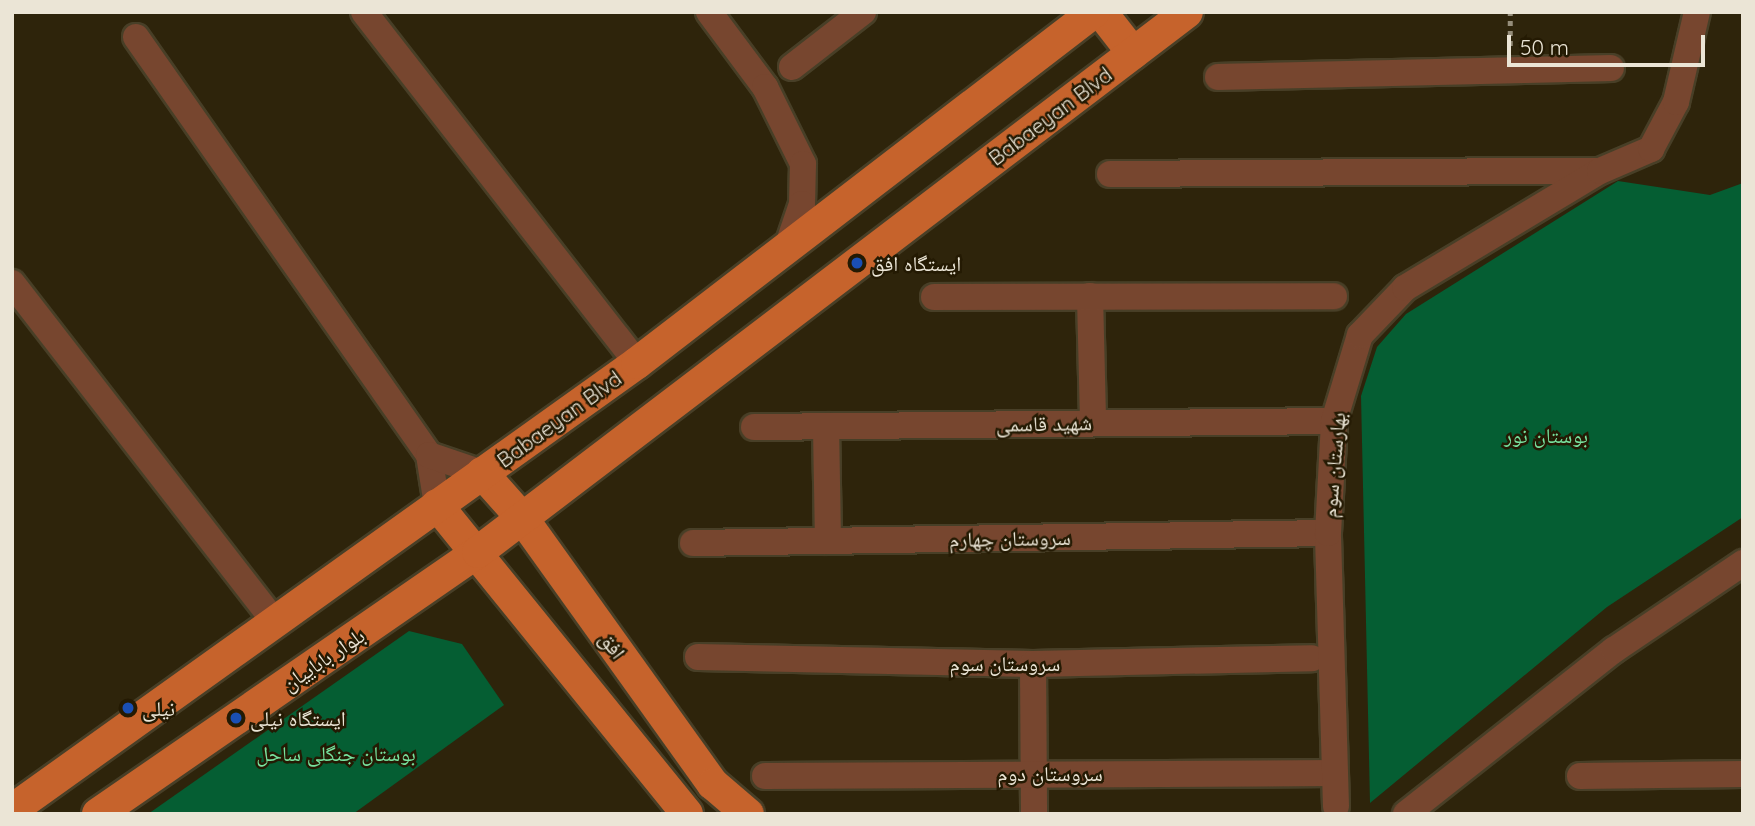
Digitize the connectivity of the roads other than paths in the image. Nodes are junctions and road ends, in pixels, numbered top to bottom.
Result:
1 (364, 12) edge
2 (709, 12) edge
3 (863, 12) edge
4 (1094, 12) edge
5 (1101, 12) edge
6 (1187, 12) edge
7 (1697, 12) edge
8 (136, 37) dead end
9 (1133, 53) junction
10 (792, 67) dead end
11 (1611, 68) dead end
12 (1218, 77) dead end
13 (1600, 172) junction
14 (1110, 174) dead end
15 (787, 248) junction
16 (12, 283) edge
17 (1090, 296) junction
18 (1334, 296) dead end
19 (934, 297) dead end
20 (637, 363) junction
21 (1334, 421) junction
22 (1093, 423) junction
23 (826, 426) junction
24 (754, 427) dead end
25 (429, 455) junction
26 (482, 473) junction
27 (437, 505) junction
28 (523, 519) junction
29 (1328, 533) junction
30 (828, 541) junction
31 (693, 543) dead end
32 (478, 552) junction
33 (1743, 563) edge
34 (273, 620) junction
35 (698, 657) dead end
36 (1312, 658) dead end
37 (1033, 664) junction
38 (1032, 773) junction
39 (1335, 773) junction
40 (1743, 774) edge
41 (765, 776) dead end
42 (1580, 776) dead end
43 (1336, 806) dead end
44 (12, 810) edge
45 (98, 814) edge
46 (687, 814) edge
47 (748, 814) edge
48 (1034, 814) edge
49 (1406, 814) edge

1 - 20 street
2 - 15 street
3 - 10 street
4 - 15 main road, Babaeyan Blvd
5 - 9 main road
6 - 9 main road, Babaeyan Blvd
7 - 13 street, بهارستان سوم
8 - 25 street
9 - 28 main road, Babaeyan Blvd
11 - 12 street
13 - 14 street
13 - 21 street, بهارستان سوم
15 - 20 main road, Babaeyan Blvd
16 - 34 street
17 - 18 street
17 - 19 street
17 - 22 street
20 - 26 main road, Babaeyan Blvd
21 - 22 street, شهید قاسمی
21 - 29 street, بهارستان سوم
22 - 23 street, شهید قاسمی
23 - 24 street, شهید قاسمی
23 - 30 street
25 - 26 street
25 - 27 street
26 - 27 main road, Babaeyan Blvd
26 - 28 main road, افق
27 - 32 main road
27 - 34 main road, Babaeyan Blvd
28 - 32 main road, Babaeyan Blvd
28 - 47 main road, افق
29 - 30 street, سروستان چهارم
29 - 39 street, بهارستان سوم
30 - 31 street, سروستان چهارم
32 - 45 main road, بلوار باباییان
32 - 46 main road
33 - 49 street
34 - 44 main road, Babaeyan Blvd
35 - 37 street, سروستان سوم
36 - 37 street, سروستان سوم
37 - 38 street
38 - 39 street, سروستان دوم
38 - 41 street, سروستان دوم
38 - 48 street
39 - 43 street, بهارستان سوم
40 - 42 street

